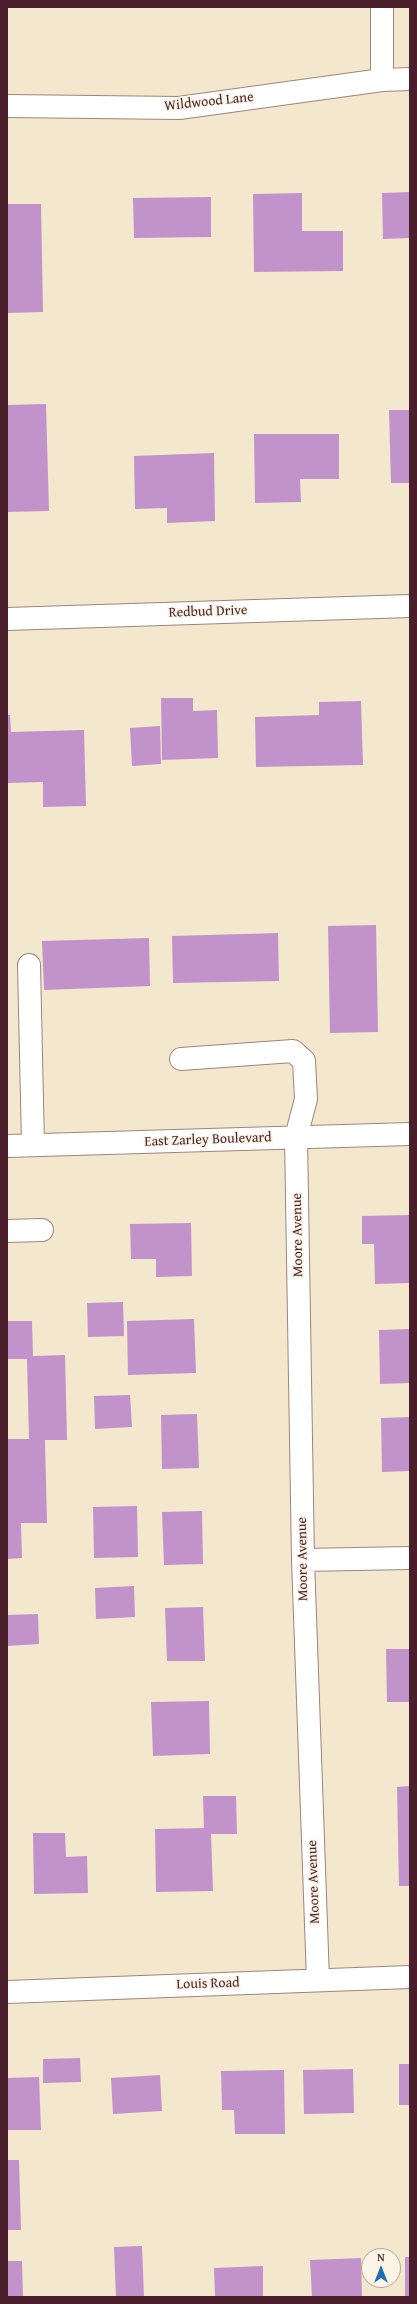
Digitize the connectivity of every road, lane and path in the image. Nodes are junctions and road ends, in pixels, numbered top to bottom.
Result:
1 (382, 7) edge
2 (410, 79) edge
3 (382, 80) junction
4 (7, 106) edge
5 (410, 606) edge
6 (7, 619) edge
7 (29, 965) dead end
8 (181, 1059) dead end
9 (410, 1134) edge
10 (296, 1137) junction
11 (33, 1145) junction
12 (7, 1146) edge
13 (42, 1230) dead end
14 (7, 1231) edge
15 (410, 1558) edge
16 (303, 1560) junction
17 (410, 1977) edge
18 (318, 1980) junction
19 (7, 1992) edge

1 - 3 street
2 - 3 street, Wildwood Lane
3 - 4 street, Wildwood Lane
5 - 6 street, Redbud Drive
7 - 11 street
8 - 10 street, Moore Avenue
9 - 10 street, East Zarley Boulevard
10 - 11 street, East Zarley Boulevard
10 - 16 street, Moore Avenue
11 - 12 street, East Zarley Boulevard
13 - 14 street
15 - 16 street
16 - 18 street, Moore Avenue
17 - 18 street, Louis Road
18 - 19 street, Louis Road

